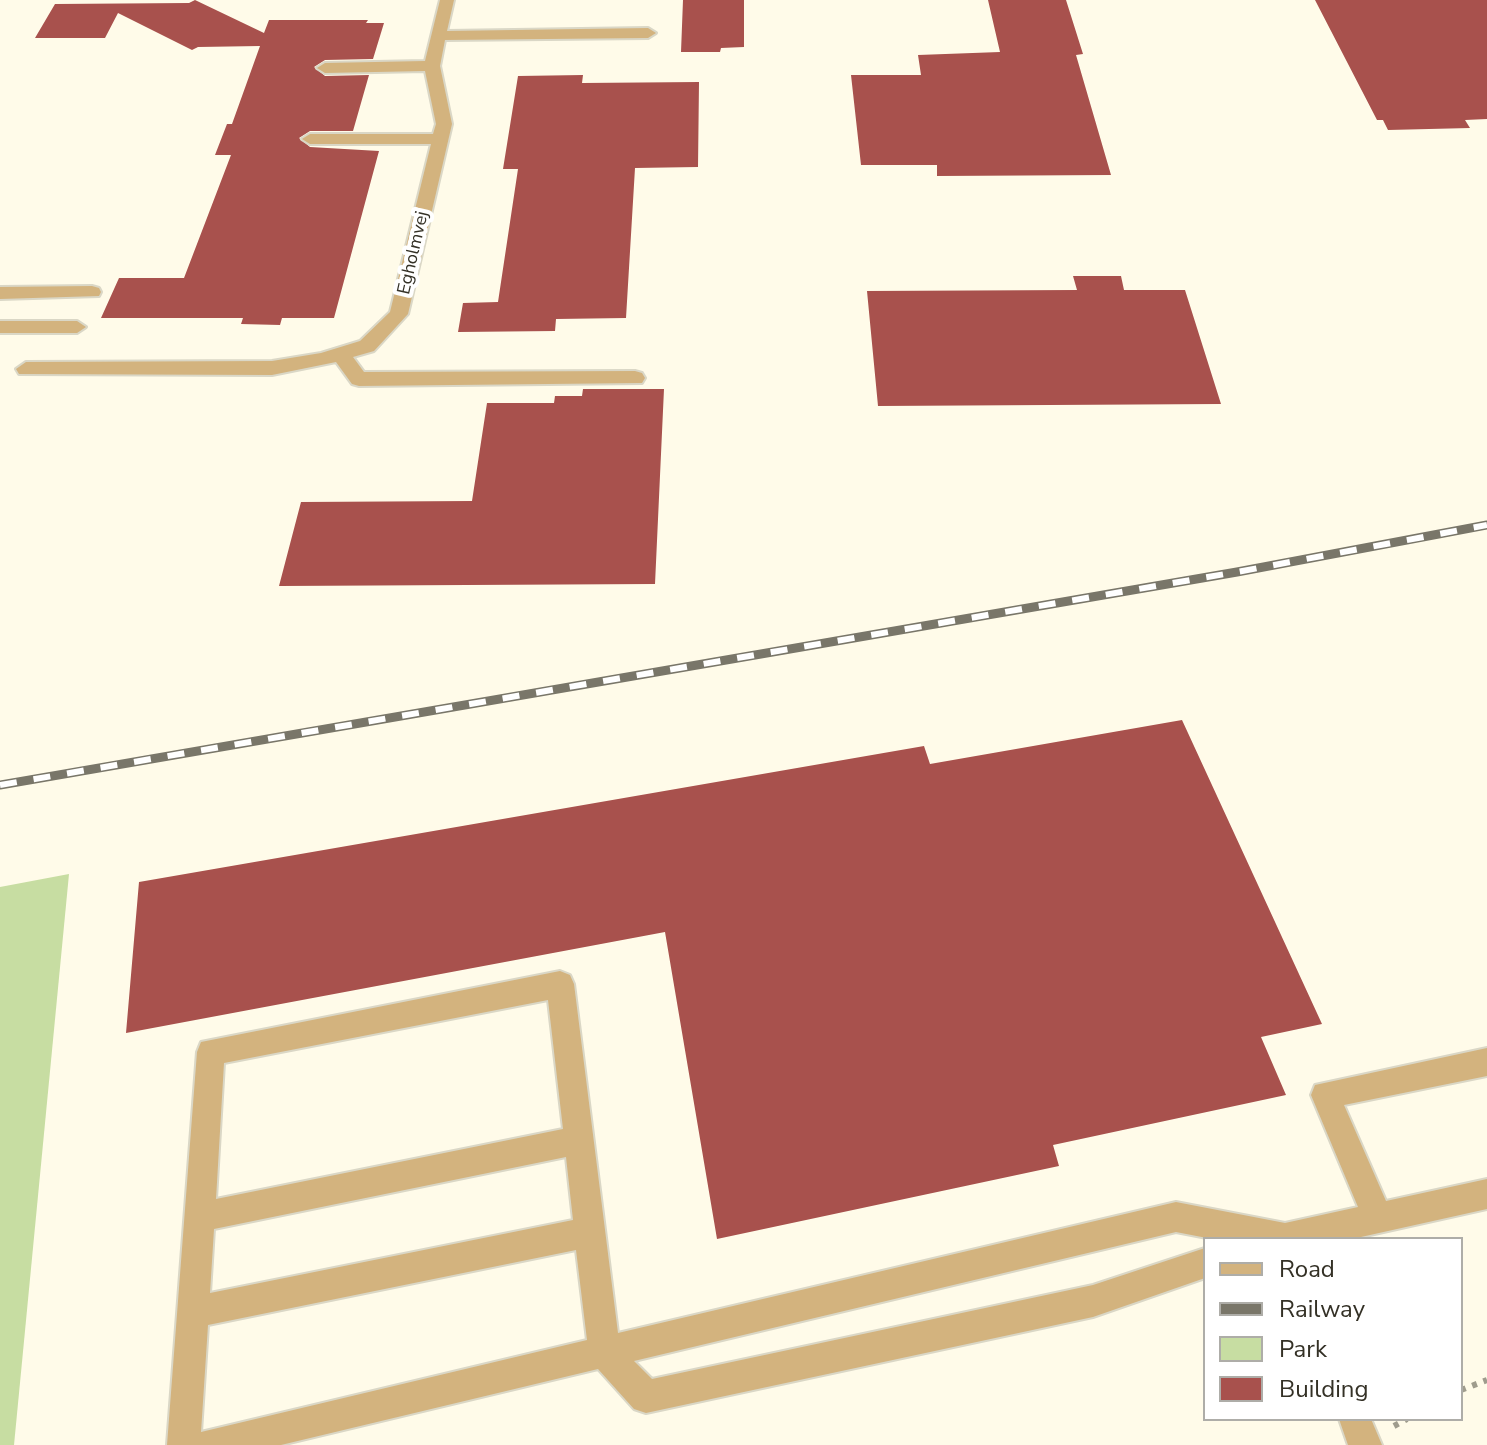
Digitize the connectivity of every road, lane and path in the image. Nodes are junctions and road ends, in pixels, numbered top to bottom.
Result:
1 (447, 0) edge
2 (648, 33) dead end
3 (438, 36) junction
4 (432, 66) junction
5 (325, 68) dead end
6 (310, 139) dead end
7 (441, 139) junction
8 (92, 292) dead end
9 (0, 293) edge
10 (0, 327) edge
11 (77, 327) dead end
12 (341, 355) junction
13 (26, 369) dead end
14 (635, 378) dead end
15 (1487, 1062) edge
16 (579, 1140) junction
17 (1487, 1194) edge
18 (200, 1217) junction
19 (1378, 1217) junction
20 (589, 1232) junction
21 (1276, 1237) edge
22 (1286, 1237) edge
23 (1203, 1264) edge
24 (193, 1312) junction
25 (604, 1352) junction
26 (1487, 1380) edge
27 (1463, 1389) edge
28 (1356, 1421) edge
29 (184, 1445) edge
30 (211, 1445) edge
31 (1365, 1445) edge

1 - 3 street, Egholmvej
2 - 3 street
3 - 4 street, Egholmvej
4 - 5 street
4 - 7 street, Egholmvej
6 - 7 street
7 - 12 street, Egholmvej
8 - 9 street
10 - 11 street
12 - 13 street, Egholmvej
12 - 14 street
15 - 19 street
16 - 18 street
16 - 18 street
16 - 20 street
17 - 19 street
18 - 24 street
19 - 22 street
20 - 24 street
20 - 25 street
21 - 25 street
23 - 25 street
24 - 29 street
25 - 30 street
26 - 27 path
28 - 31 street

